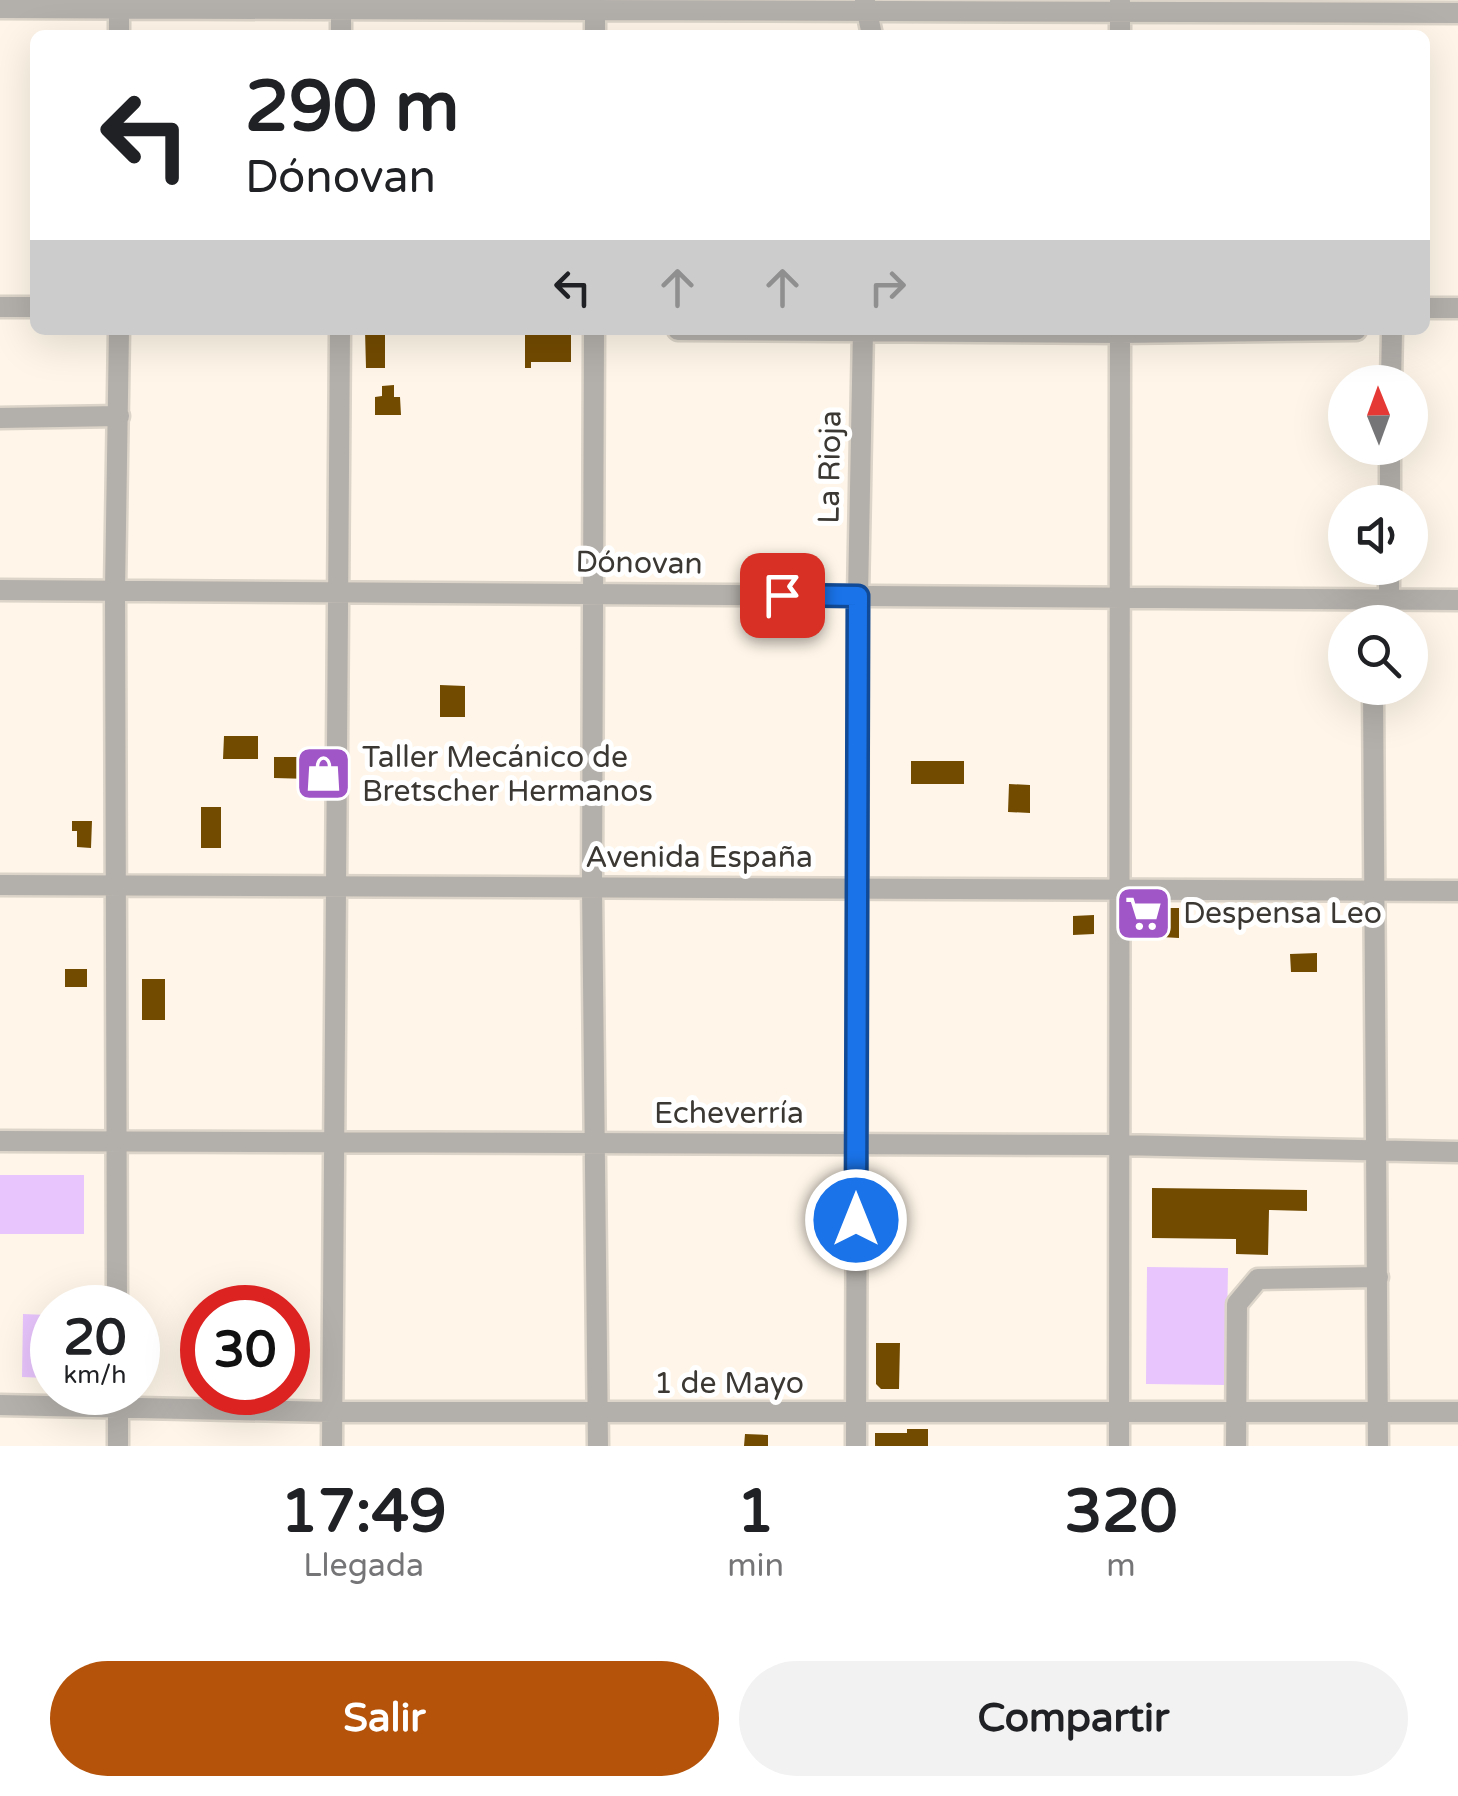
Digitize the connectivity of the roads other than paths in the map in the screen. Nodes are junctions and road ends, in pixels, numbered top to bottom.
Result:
1 (119, 4) edge
2 (341, 4) edge
3 (595, 5) edge
4 (865, 5) edge
5 (1120, 6) edge
6 (0, 8) edge
7 (1458, 12) edge
8 (119, 30) edge
9 (341, 30) edge
10 (594, 30) edge
11 (871, 30) edge
12 (0, 306) edge
13 (30, 307) edge
14 (1430, 308) edge
15 (1458, 308) edge
16 (119, 335) edge
17 (340, 335) edge
18 (594, 335) edge
19 (862, 335) edge
20 (1120, 335) edge
21 (1392, 335) edge
22 (1391, 365) edge
23 (119, 416) junction
24 (0, 418) edge
25 (0, 590) edge
26 (115, 590) junction
27 (339, 592) junction
28 (593, 592) junction
29 (858, 596) junction
30 (1119, 598) junction
31 (1458, 600) edge
32 (1408, 605) edge
33 (1328, 606) edge
34 (1373, 705) edge
35 (0, 885) edge
36 (116, 886) junction
37 (592, 886) junction
38 (335, 887) junction
39 (857, 888) junction
40 (1118, 889) junction
41 (1375, 890) junction
42 (1458, 891) edge
43 (0, 1141) edge
44 (117, 1142) junction
45 (595, 1142) junction
46 (337, 1143) junction
47 (856, 1144) junction
48 (1117, 1144) junction
49 (1377, 1152) junction
50 (1458, 1152) edge
51 (1378, 1277) junction
52 (118, 1285) edge
53 (160, 1402) edge
54 (30, 1403) edge
55 (0, 1405) edge
56 (1236, 1410) junction
57 (332, 1412) junction
58 (856, 1412) junction
59 (1119, 1412) junction
60 (1378, 1412) junction
61 (1458, 1412) edge
62 (598, 1414) junction
63 (118, 1415) edge
64 (118, 1446) edge
65 (332, 1446) edge
66 (598, 1446) edge
67 (856, 1446) edge
68 (1119, 1446) edge
69 (1236, 1446) edge
70 (1378, 1446) edge

1 - 2 street
1 - 6 street
1 - 8 street
2 - 3 street
2 - 9 street
3 - 4 street
3 - 10 street
4 - 5 street
4 - 11 street
5 - 7 street
12 - 13 street
14 - 15 street
16 - 23 street
17 - 27 street
18 - 28 street
19 - 29 street, La Rioja
20 - 30 street
21 - 22 street
23 - 24 street
23 - 26 street
25 - 26 street, Dónovan
26 - 27 street, Dónovan
26 - 36 street
27 - 28 street, Dónovan
27 - 38 street
28 - 29 street, Dónovan
28 - 37 street
29 - 30 street, Dónovan
29 - 39 street, La Rioja
30 - 33 street, Dónovan
30 - 40 street
31 - 32 street, Dónovan
34 - 41 street
35 - 36 street, Avenida España
36 - 38 street, Avenida España
36 - 44 street
37 - 38 street, Avenida España
37 - 39 street, Avenida España
37 - 45 street
38 - 46 street
39 - 40 street, Avenida España
39 - 47 street, La Rioja
40 - 41 street, Avenida España
40 - 48 street
41 - 42 street, Avenida España
41 - 49 street
43 - 44 street, Echeverría
44 - 46 street, Echeverría
44 - 52 street
45 - 46 street, Echeverría
45 - 47 street, Echeverría
45 - 62 street
46 - 57 street
47 - 48 street, Echeverría
47 - 58 street, La Rioja
48 - 49 street, Echeverría
48 - 59 street
49 - 50 street, Echeverría
49 - 51 street
51 - 56 street
51 - 60 street
53 - 57 street, 1 de Mayo
54 - 55 street, 1 de Mayo
56 - 59 street, 1 de Mayo
56 - 60 street, 1 de Mayo
56 - 69 street
57 - 62 street, 1 de Mayo
57 - 65 street
58 - 59 street, 1 de Mayo
58 - 62 street, 1 de Mayo
58 - 67 street, La Rioja
59 - 68 street
60 - 61 street, 1 de Mayo
60 - 70 street
62 - 66 street
63 - 64 street

